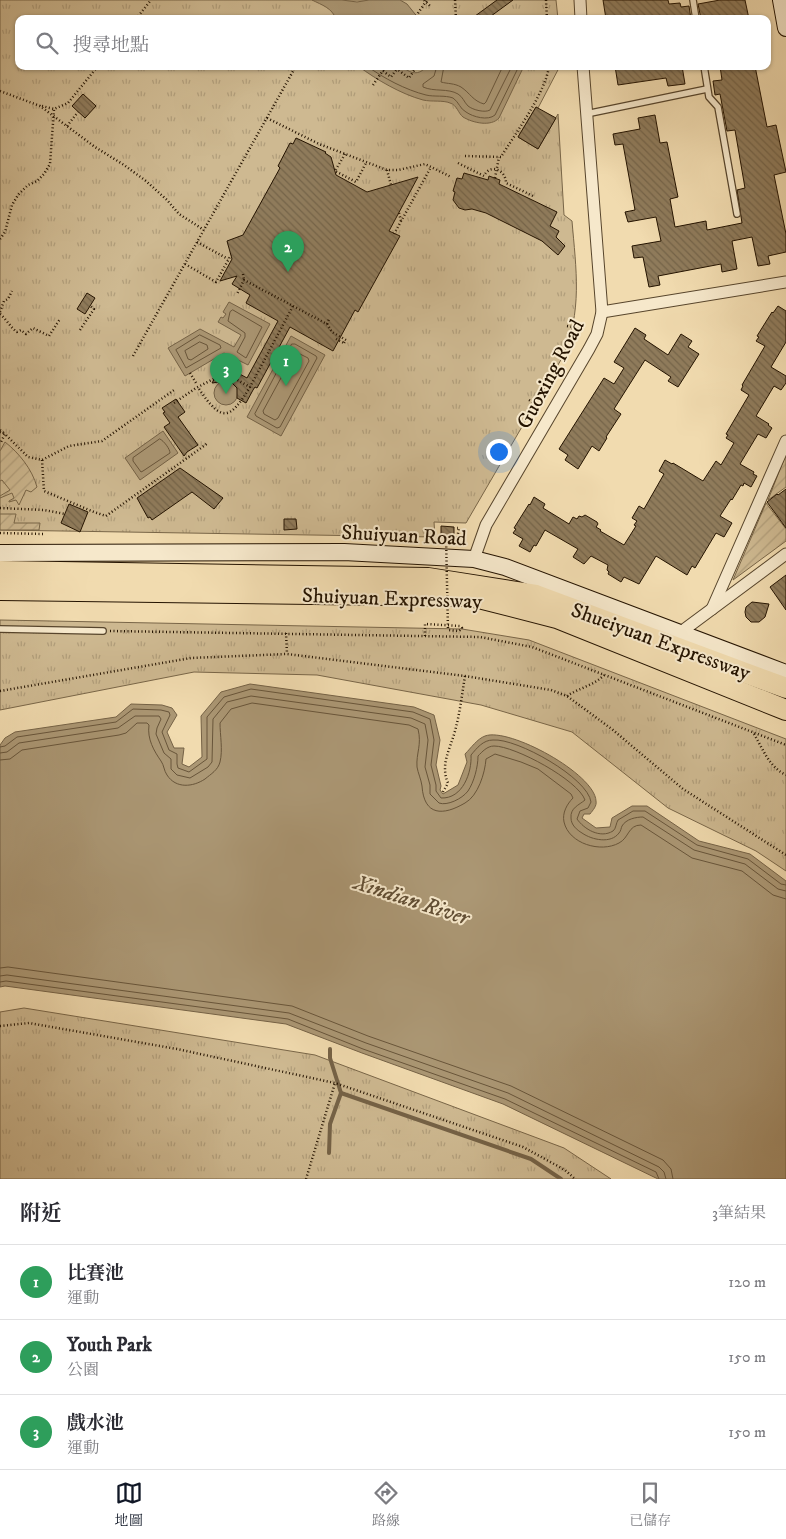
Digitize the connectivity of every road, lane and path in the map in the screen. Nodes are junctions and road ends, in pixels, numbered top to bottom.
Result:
1 (151, 0) edge
2 (426, 0) edge
3 (455, 0) edge
4 (546, 0) edge
5 (580, 0) edge
6 (693, 0) edge
7 (781, 0) edge
8 (430, 6) dead end
9 (139, 15) edge
10 (416, 15) edge
11 (456, 15) edge
12 (547, 15) edge
13 (581, 15) edge
14 (695, 15) edge
15 (786, 26) edge
16 (95, 70) edge
17 (294, 70) edge
18 (396, 70) edge
19 (398, 70) edge
20 (414, 70) edge
21 (548, 70) edge
22 (583, 70) edge
23 (705, 70) edge
24 (383, 71) joint
25 (373, 85) dead end
26 (707, 89) junction
27 (0, 91) edge
28 (73, 96) junction
29 (77, 100) dead end
30 (40, 106) junction
31 (54, 109) junction
32 (78, 112) dead end
33 (586, 114) junction
34 (55, 117) junction
35 (267, 118) junction
36 (67, 126) junction
37 (345, 154) junction
38 (464, 156) dead end
39 (499, 156) junction
40 (366, 163) junction
41 (458, 164) dead end
42 (431, 166) junction
43 (503, 167) dead end
44 (387, 170) junction
45 (497, 170) junction
46 (501, 171) junction
47 (451, 177) dead end
48 (495, 178) dead end
49 (391, 185) dead end
50 (533, 196) dead end
51 (399, 213) dead end
52 (737, 214) dead end
53 (401, 221) junction
54 (204, 230) junction
55 (394, 234) dead end
56 (0, 240) edge
57 (197, 242) junction
58 (232, 255) dead end
59 (229, 260) junction
60 (184, 264) junction
61 (243, 274) dead end
62 (244, 280) junction
63 (786, 282) edge
64 (12, 291) dead end
65 (237, 294) dead end
66 (0, 298) edge
67 (4, 301) junction
68 (90, 306) dead end
69 (293, 306) junction
70 (602, 312) junction
71 (0, 313) edge
72 (60, 318) dead end
73 (329, 319) dead end
74 (327, 324) junction
75 (567, 326) dead end
76 (580, 328) dead end
77 (80, 330) dead end
78 (336, 339) dead end
79 (134, 356) dead end
80 (190, 374) dead end
81 (196, 383) dead end
82 (250, 386) junction
83 (200, 389) dead end
84 (174, 390) dead end
85 (529, 400) dead end
86 (176, 402) dead end
87 (541, 407) dead end
88 (0, 431) edge
89 (5, 434) junction
90 (786, 441) edge
91 (0, 444) edge
92 (208, 444) dead end
93 (42, 460) junction
94 (0, 508) edge
95 (65, 514) dead end
96 (457, 528) dead end
97 (0, 533) edge
98 (44, 534) dead end
99 (446, 536) dead end
100 (456, 546) dead end
101 (0, 553) edge
102 (786, 554) edge
103 (474, 559) junction
104 (0, 571) edge
105 (0, 590) edge
106 (712, 609) junction
107 (445, 624) junction
108 (0, 629) edge
109 (103, 631) joint
110 (681, 632) junction
111 (286, 633) junction
112 (425, 636) junction
113 (287, 654) junction
114 (786, 673) edge
115 (604, 675) junction
116 (466, 676) junction
117 (786, 688) edge
118 (0, 691) edge
119 (567, 696) junction
120 (786, 708) edge
121 (753, 732) junction
122 (786, 745) edge
123 (786, 775) edge
124 (443, 792) dead end
125 (786, 855) edge
126 (0, 1026) edge
127 (334, 1083) junction
128 (306, 1179) edge
129 (575, 1179) edge

1 - 9 path
2 - 8 path
2 - 10 path
3 - 11 path
4 - 12 path
5 - 13 street
6 - 14 lane
7 - 15 street
16 - 28 path
17 - 35 path
18 - 24 path
19 - 20 path
21 - 39 path
22 - 33 street, Guoxing Road
23 - 26 lane
24 - 25 path
26 - 33 lane
26 - 52 lane
27 - 30 path
28 - 29 path
28 - 31 path
30 - 31 path
30 - 34 path
31 - 34 path
32 - 36 path
33 - 70 street, Guoxing Road
34 - 36 path
34 - 56 path
35 - 37 path
35 - 54 path
36 - 54 path
37 - 40 path
37 - 40 path
38 - 39 path
39 - 45 path
40 - 44 path
41 - 45 path
42 - 44 path
42 - 47 path
42 - 53 path
43 - 46 path
44 - 49 path
45 - 46 path
45 - 48 path
46 - 50 path
51 - 53 path
53 - 55 path
54 - 57 path
57 - 59 path
57 - 60 path
58 - 59 path
59 - 60 path
60 - 79 path
61 - 62 path
62 - 65 path
62 - 69 path
63 - 70 street, Guoxing Road
64 - 67 path
66 - 67 path
67 - 71 path
68 - 77 path
69 - 74 path
69 - 82 path
70 - 103 street, Guoxing Road
71 - 72 path
73 - 74 path
74 - 78 path
75 - 76 path
80 - 81 path
82 - 83 path
82 - 86 path
84 - 93 path
85 - 87 path
88 - 89 path
89 - 91 path
89 - 93 path
90 - 106 street
92 - 93 path
94 - 95 path
96 - 100 path
97 - 98 path
99 - 107 path, bridge
101 - 103 street, Shuiyuan Road
102 - 106 street
103 - 110 street, Shuiyuan Road
104 - 117 highway, Shuiyuan Expressway
105 - 120 highway, Shuiyuan Expressway
106 - 110 street
107 - 107 path, bridge
107 - 112 path
108 - 109 lane
109 - 111 path
110 - 114 street, Shuiyuan Road
111 - 112 path
111 - 113 path
112 - 115 path
113 - 116 path
113 - 118 path
115 - 119 path
115 - 121 path
116 - 119 path
116 - 124 path
119 - 125 path
121 - 122 path
121 - 123 path
126 - 127 path
127 - 128 path
127 - 129 path

